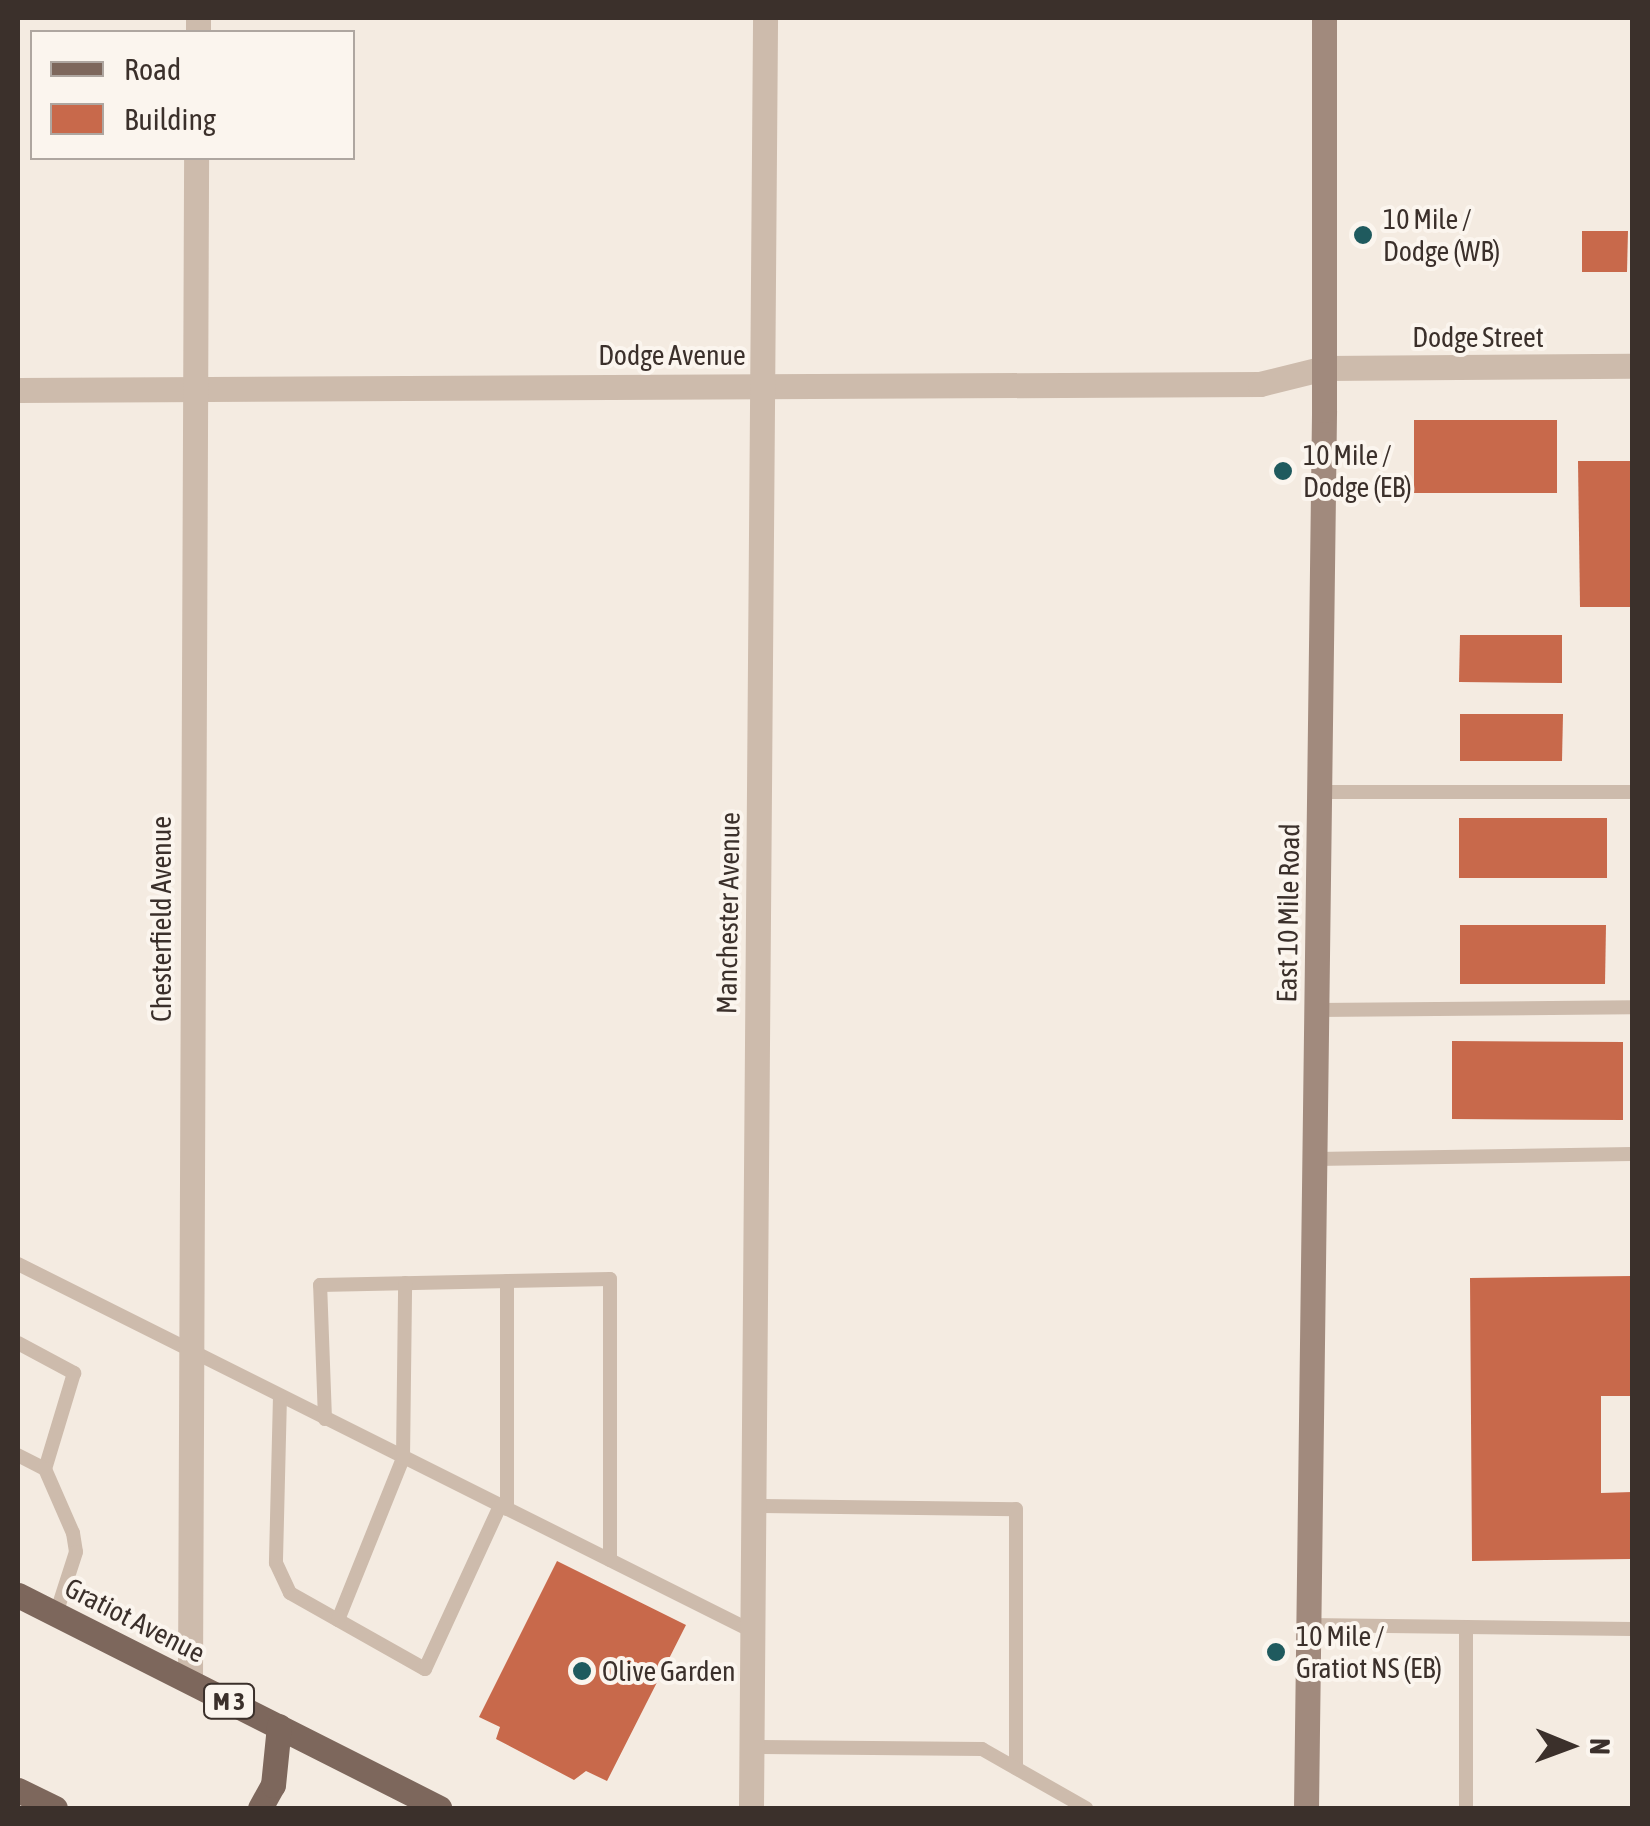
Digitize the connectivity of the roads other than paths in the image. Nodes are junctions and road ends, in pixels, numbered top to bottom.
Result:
1 (765, 18) edge
2 (1324, 18) edge
3 (196, 160) edge
4 (1632, 366) edge
5 (1324, 368) junction
6 (763, 385) junction
7 (193, 387) junction
8 (18, 390) edge
9 (1319, 792) junction
10 (1632, 792) edge
11 (1632, 1008) edge
12 (1316, 1010) junction
13 (1632, 1154) edge
14 (1314, 1159) junction
15 (18, 1264) edge
16 (507, 1281) junction
17 (405, 1283) junction
18 (18, 1343) edge
19 (189, 1352) junction
20 (280, 1396) junction
21 (325, 1419) junction
22 (18, 1455) edge
23 (403, 1458) junction
24 (45, 1469) junction
25 (754, 1506) junction
26 (504, 1508) junction
27 (610, 1560) junction
28 (18, 1594) edge
29 (56, 1614) junction
30 (338, 1620) junction
31 (1309, 1625) junction
32 (1466, 1627) junction
33 (1632, 1628) edge
34 (752, 1631) junction
35 (190, 1680) junction
36 (278, 1726) junction
37 (752, 1747) junction
38 (1016, 1768) junction
39 (18, 1790) edge
40 (55, 1808) edge
41 (260, 1808) edge
42 (440, 1808) edge
43 (751, 1808) edge
44 (1086, 1808) edge
45 (1306, 1808) edge
46 (1466, 1808) edge

1 - 6 street, Manchester Avenue
2 - 5 main road, East 10 Mile Road
3 - 7 street, Chesterfield Avenue
4 - 5 street, Dodge Street
5 - 6 street, Dodge Avenue
5 - 9 main road, East 10 Mile Road
6 - 7 street, Dodge Avenue
6 - 25 street, Manchester Avenue
7 - 8 street, Dodge Avenue
7 - 19 street, Chesterfield Avenue
9 - 10 lane
9 - 12 main road, East 10 Mile Road
11 - 12 lane
12 - 14 main road, East 10 Mile Road
13 - 14 lane
14 - 31 main road, East 10 Mile Road
15 - 19 lane
16 - 17 lane
16 - 26 lane
16 - 27 lane
17 - 21 lane
17 - 23 lane
18 - 24 lane
19 - 20 lane
19 - 35 street, Chesterfield Avenue
20 - 21 lane
20 - 30 lane
21 - 23 lane
22 - 24 lane
23 - 26 lane
23 - 30 lane
24 - 29 lane
25 - 34 street, Manchester Avenue
25 - 38 lane
26 - 27 lane
26 - 30 lane
27 - 34 lane
28 - 29 main road, Gratiot Avenue / M 3
29 - 35 main road, Gratiot Avenue / M 3
31 - 32 lane
31 - 45 main road, East 10 Mile Road
32 - 33 lane
32 - 46 lane
34 - 37 street, Manchester Avenue
35 - 36 main road, Gratiot Avenue / M 3
36 - 41 main road
36 - 42 main road, Gratiot Avenue / M 3
37 - 38 lane
37 - 43 street, Manchester Avenue
38 - 44 lane
39 - 40 main road

